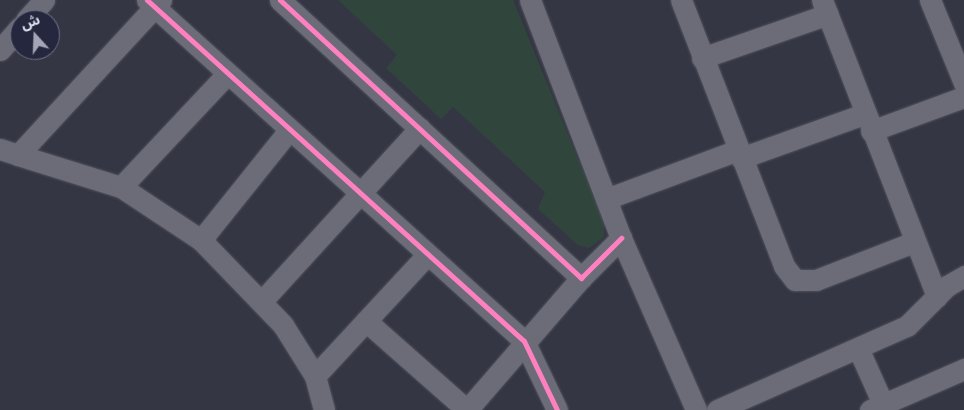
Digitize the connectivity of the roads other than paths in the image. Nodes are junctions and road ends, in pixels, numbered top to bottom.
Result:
1 (44, 0) edge
2 (280, 0) edge
3 (530, 0) edge
4 (682, 0) edge
5 (930, 0) edge
6 (154, 2) edge
7 (825, 7) edge
8 (35, 10) edge
9 (10, 38) edge
10 (0, 50) edge
11 (702, 58) junction
12 (227, 74) junction
13 (964, 83) edge
14 (964, 97) edge
15 (867, 122) junction
16 (420, 128) junction
17 (289, 130) junction
18 (9, 152) edge
19 (739, 154) junction
20 (121, 187) junction
21 (360, 194) junction
22 (606, 200) junction
23 (621, 238) junction
24 (201, 240) junction
25 (914, 242) junction
26 (427, 255) junction
27 (964, 276) edge
28 (580, 278) junction
29 (937, 296) junction
30 (262, 301) junction
31 (366, 321) junction
32 (524, 341) junction
33 (858, 348) junction
34 (964, 369) edge
35 (314, 376) junction
36 (873, 408) edge
37 (324, 410) edge
38 (467, 410) edge
39 (557, 410) edge
40 (696, 410) edge
41 (717, 410) edge

1 - 8 street
2 - 16 street
3 - 22 street
4 - 11 street
5 - 13 street
6 - 12 street
6 - 18 street
7 - 11 street
7 - 15 street
9 - 10 street
11 - 19 street
12 - 17 street
12 - 20 street
14 - 15 street
15 - 19 street
15 - 25 street
16 - 21 street
16 - 28 street
17 - 21 street
17 - 24 street
18 - 20 street
19 - 22 street
19 - 25 street
20 - 24 street
21 - 26 street
21 - 30 street
22 - 23 street
23 - 28 street
23 - 40 street
24 - 30 street
25 - 29 street
26 - 31 street
26 - 32 street
27 - 29 street
28 - 32 street
29 - 33 street
30 - 35 street
31 - 35 street
31 - 38 street
32 - 38 street
32 - 39 street
33 - 36 street
33 - 41 street
34 - 36 street
35 - 37 street

